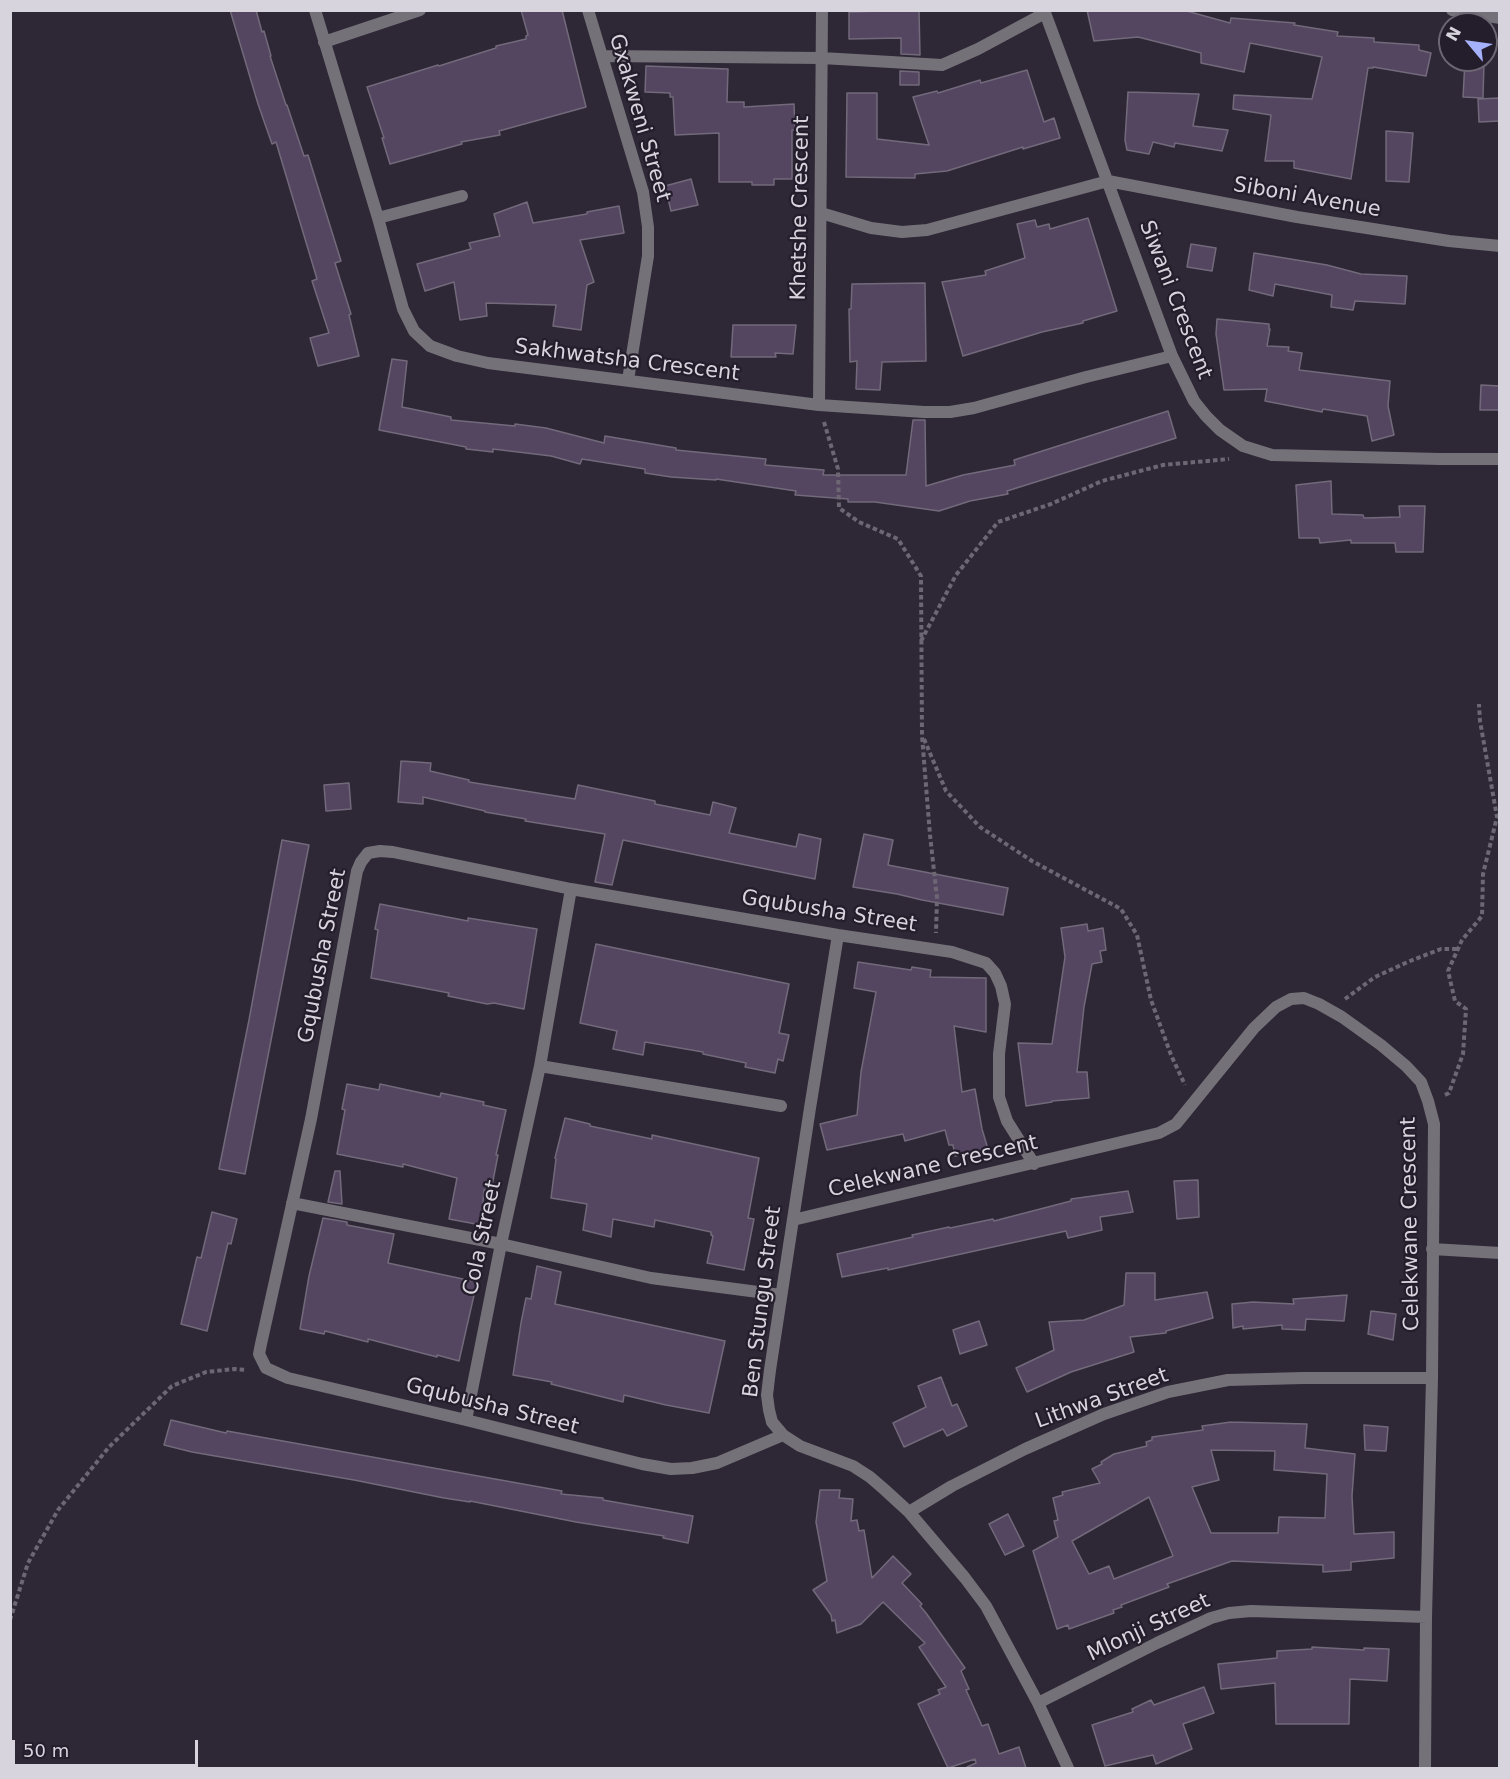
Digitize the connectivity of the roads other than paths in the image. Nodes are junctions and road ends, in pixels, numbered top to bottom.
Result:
1 (315, 10) edge
2 (420, 10) edge
3 (588, 10) edge
4 (822, 10) edge
5 (1452, 10) edge
6 (1044, 12) edge
7 (1474, 12) edge
8 (324, 42) junction
9 (602, 56) junction
10 (822, 58) junction
11 (1108, 181) junction
12 (462, 196) dead end
13 (821, 213) junction
14 (378, 218) junction
15 (1500, 246) edge
16 (1172, 356) junction
17 (628, 380) junction
18 (819, 405) junction
19 (1500, 459) edge
20 (571, 889) junction
21 (838, 935) junction
22 (540, 1066) junction
23 (781, 1106) dead end
24 (1034, 1164) junction
25 (292, 1203) junction
26 (793, 1220) junction
27 (501, 1244) junction
28 (1432, 1249) junction
29 (1500, 1253) edge
30 (781, 1295) junction
31 (1432, 1378) junction
32 (466, 1420) junction
33 (783, 1435) junction
34 (909, 1512) junction
35 (1426, 1617) junction
36 (1038, 1702) junction
37 (1068, 1768) edge
38 (1425, 1768) edge

1 - 8 street, Sakhwatsha Crescent
2 - 8 street
3 - 9 street, Gxakweni Street
4 - 10 street, Khetshe Crescent
5 - 7 street
6 - 10 street
6 - 11 street, Siwani Crescent
8 - 14 street, Sakhwatsha Crescent
9 - 10 street
9 - 17 street, Gxakweni Street
10 - 13 street, Khetshe Crescent
11 - 13 street
11 - 15 street, Siboni Avenue
11 - 16 street, Siwani Crescent
12 - 14 street
13 - 18 street, Khetshe Crescent
14 - 17 street, Sakhwatsha Crescent
16 - 18 street, Sakhwatsha Crescent
16 - 19 street, Siwani Crescent
17 - 18 street, Sakhwatsha Crescent
20 - 21 street, Gqubusha Street
20 - 22 street, Cola Street
20 - 25 street, Gqubusha Street
21 - 24 street, Gqubusha Street
21 - 26 street, Ben Stungu Street
22 - 23 street
22 - 27 street, Cola Street
24 - 26 street, Celekwane Crescent
24 - 28 street, Celekwane Crescent
25 - 27 street
25 - 32 street, Gqubusha Street
26 - 30 street, Ben Stungu Street
27 - 30 street
27 - 32 street, Cola Street
28 - 29 street
28 - 31 street, Celekwane Crescent
30 - 33 street, Ben Stungu Street
31 - 34 street, Lithwa Street
31 - 35 street, Celekwane Crescent
32 - 33 street, Gqubusha Street
33 - 34 street
34 - 36 street
35 - 36 street, Mlonji Street
35 - 38 street, Celekwane Crescent
36 - 37 street

